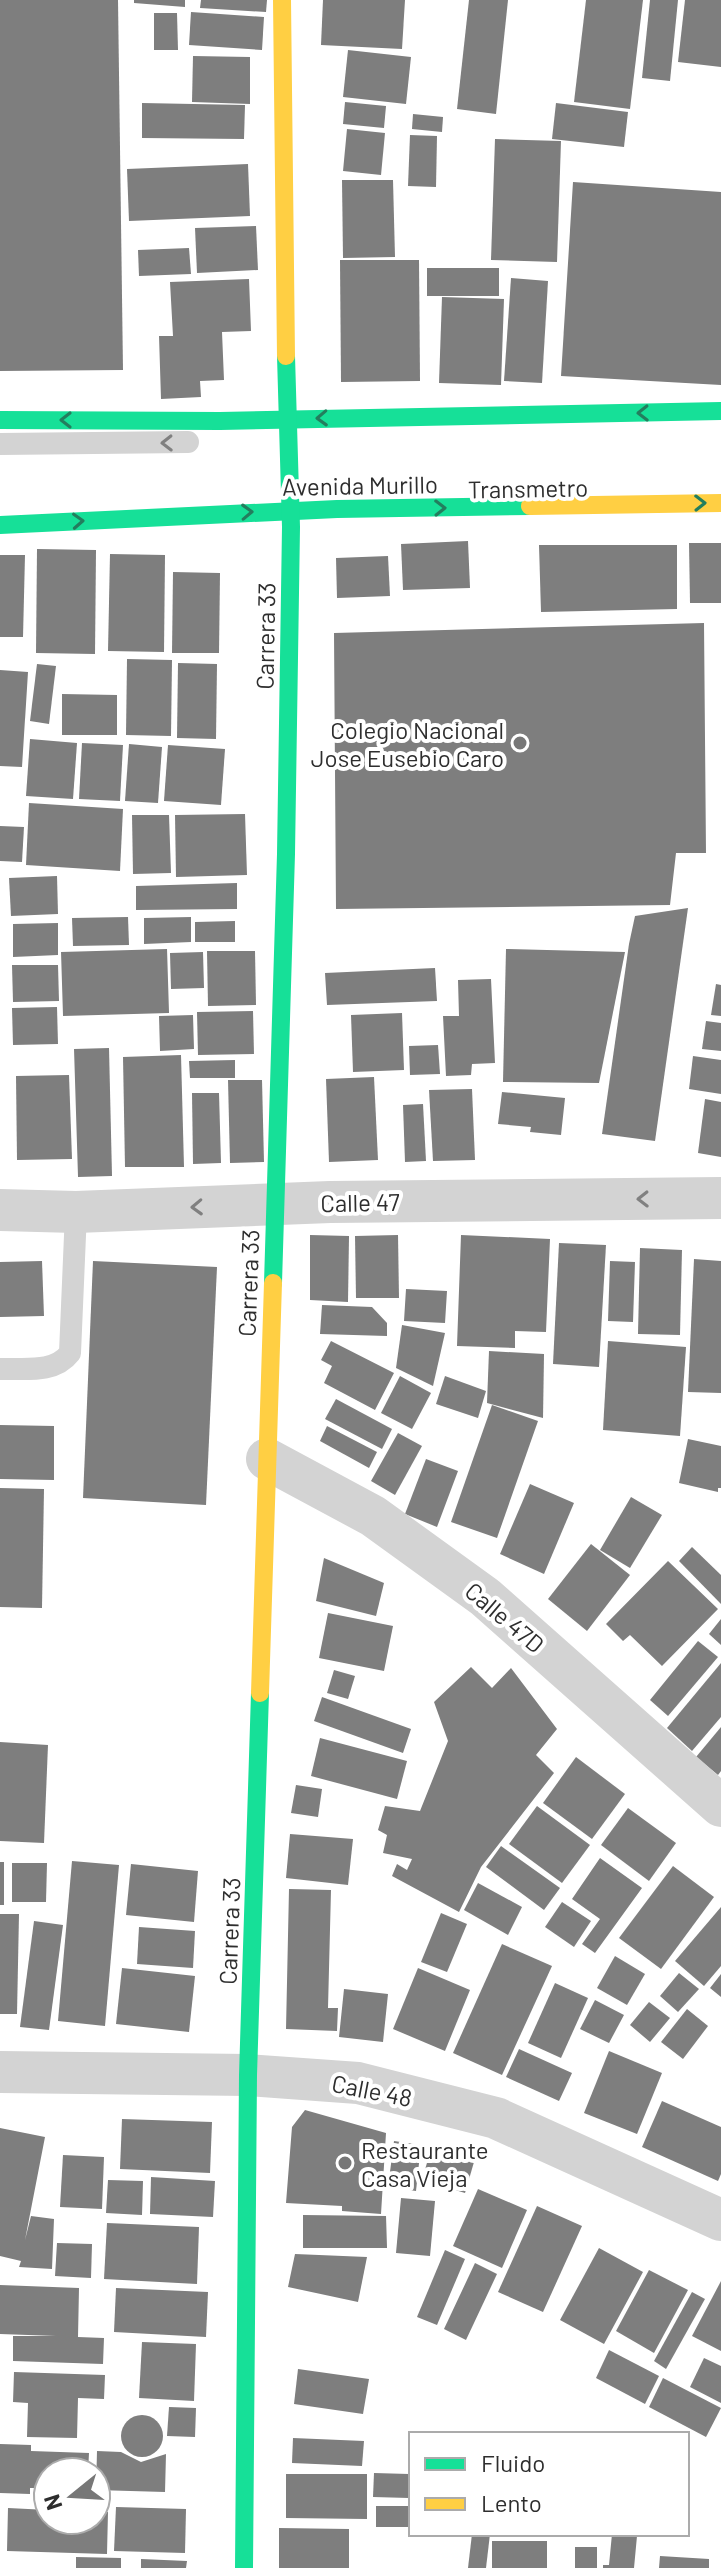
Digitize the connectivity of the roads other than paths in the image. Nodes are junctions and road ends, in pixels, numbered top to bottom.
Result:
1 (282, 0) edge
2 (721, 411) edge
3 (0, 420) edge
4 (287, 430) junction
5 (721, 432) edge
6 (0, 444) edge
7 (721, 484) edge
8 (289, 502) junction
9 (721, 503) edge
10 (0, 505) edge
11 (0, 525) edge
12 (721, 1198) edge
13 (274, 1203) junction
14 (0, 1210) edge
15 (76, 1212) junction
16 (0, 1369) edge
17 (267, 1459) junction
18 (721, 1806) edge
19 (0, 2072) edge
20 (248, 2075) junction
21 (721, 2220) edge
22 (244, 2568) edge

1 - 4 street, Carrera 33
2 -> 4 street
4 -> 3 street
4 - 5 lane
4 -> 6 lane
4 - 8 street, Carrera 33
7 - 8 lane, Transmetro
8 -> 9 street, Avenida Murillo
8 - 10 lane, Transmetro
11 -> 8 street, Avenida Murillo
8 - 13 street, Carrera 33
12 -> 13 street, Calle 47
13 -> 15 street, Calle 47
13 - 17 street, Carrera 33
14 - 15 street, Calle 47
15 - 16 lane
17 - 18 street, Calle 47D
17 - 20 street, Carrera 33
19 - 20 street, Calle 48
20 - 21 street, Calle 48
20 - 22 street, Carrera 33

